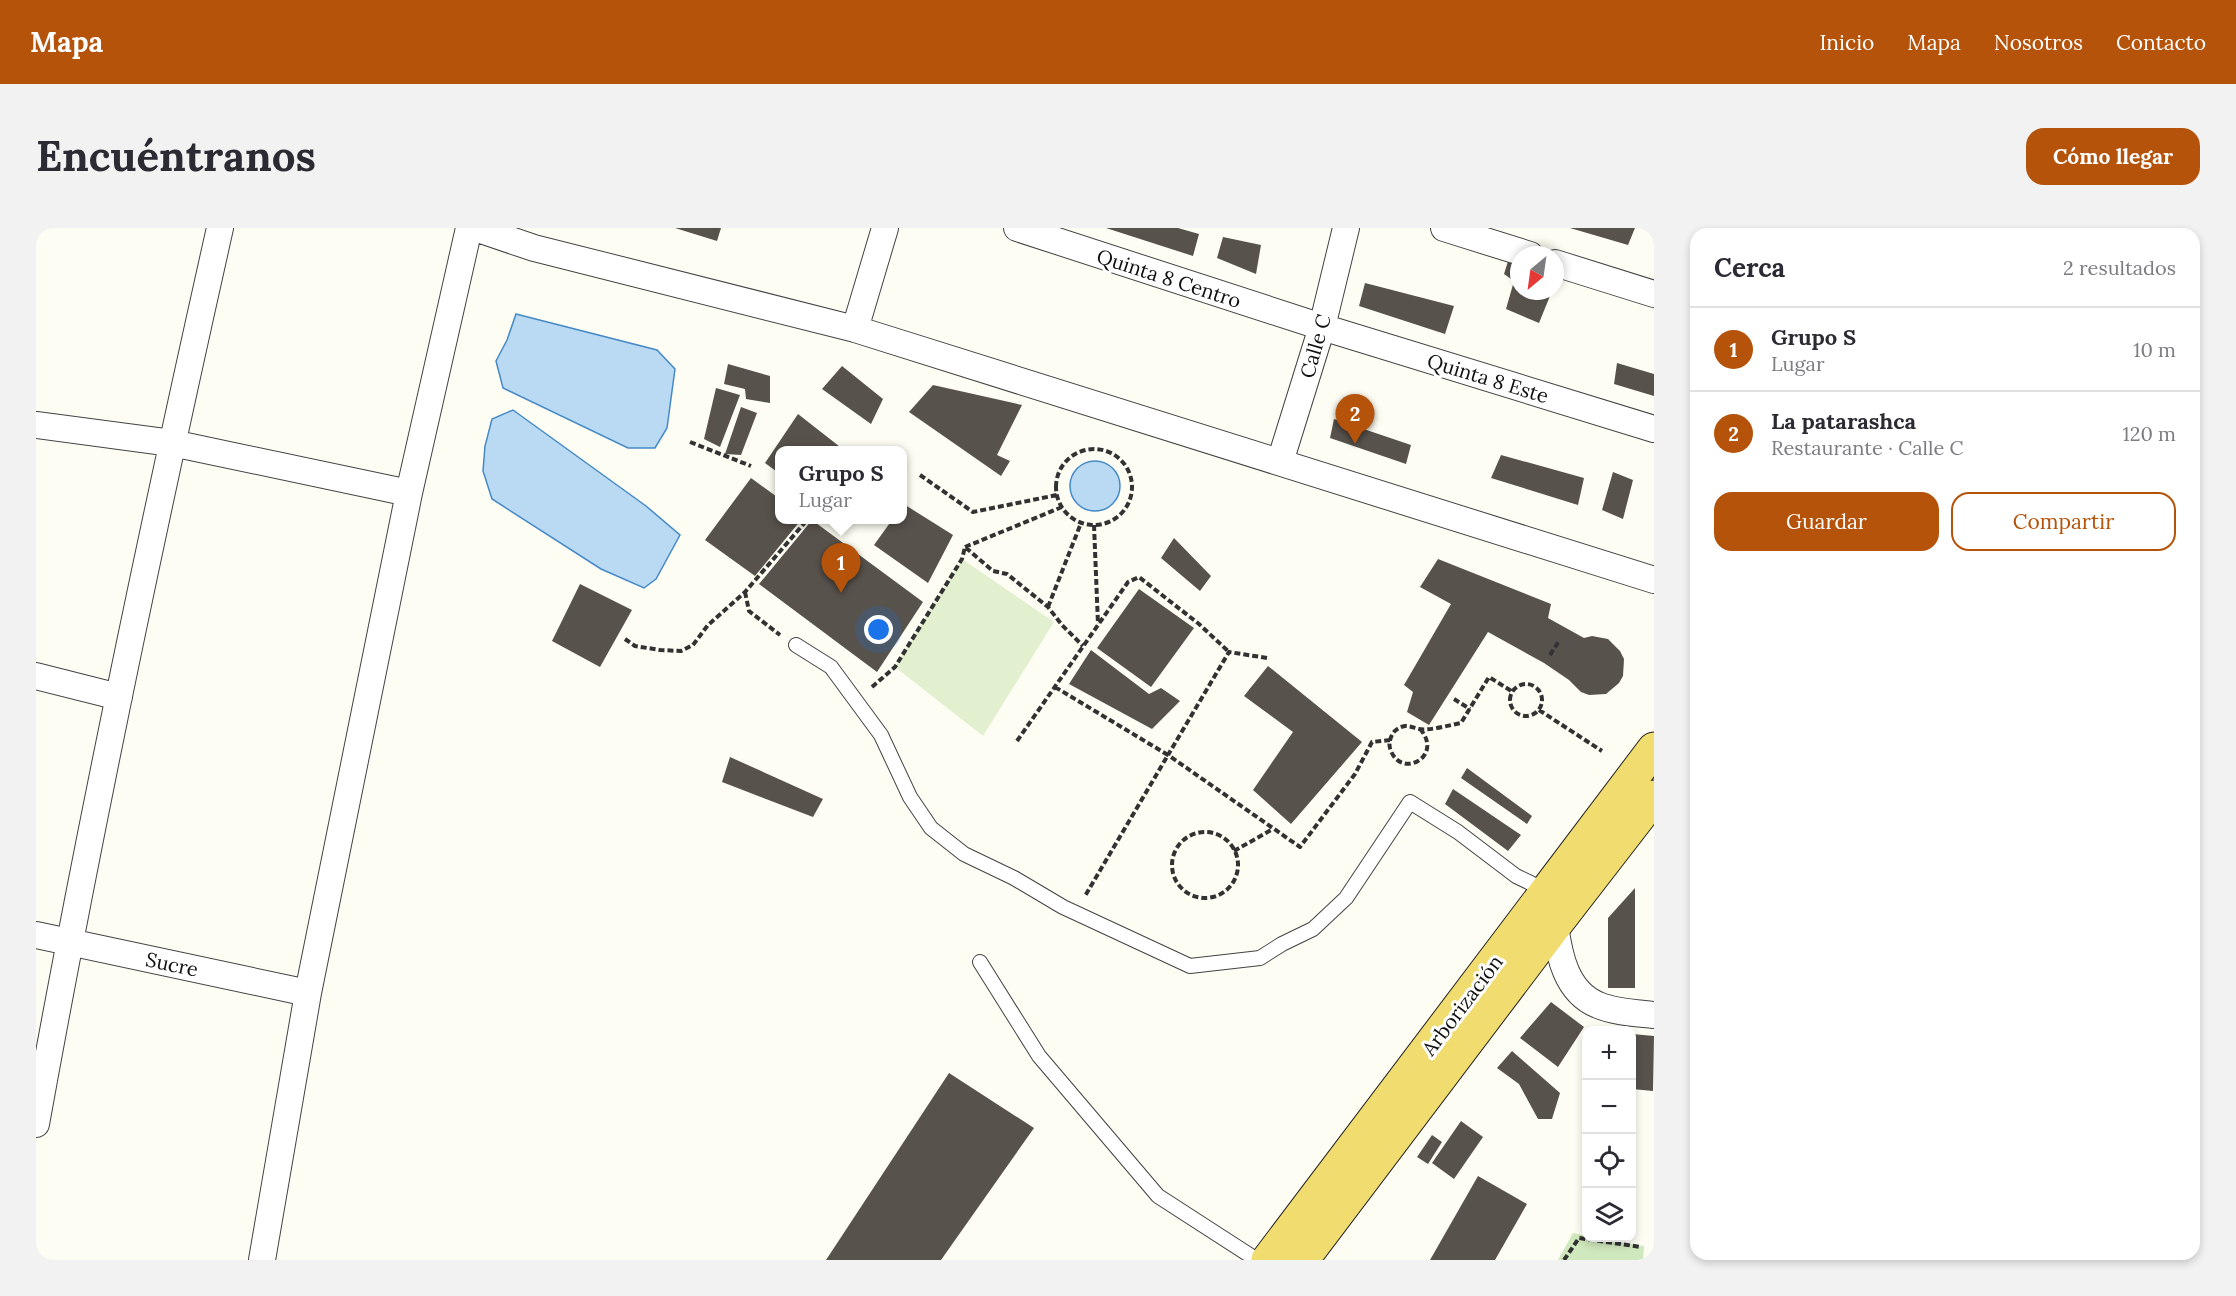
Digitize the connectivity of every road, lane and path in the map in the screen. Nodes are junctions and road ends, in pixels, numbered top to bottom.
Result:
1 (220, 228) edge
2 (469, 228) edge
3 (475, 228) edge
4 (885, 228) edge
5 (1017, 228) edge
6 (1346, 228) edge
7 (1444, 228) edge
8 (1510, 249) edge
9 (1564, 266) edge
10 (1654, 294) edge
11 (1322, 327) junction
12 (855, 329) junction
13 (36, 425) edge
14 (1654, 429) edge
15 (690, 442) dead end
16 (172, 443) junction
17 (1280, 462) junction
18 (752, 466) dead end
19 (920, 475) dead end
20 (409, 493) junction
21 (1057, 495) junction
22 (1062, 507) junction
23 (1081, 523) junction
24 (803, 524) edge
25 (1094, 525) junction
26 (965, 547) junction
27 (1654, 580) edge
28 (745, 592) junction
29 (1048, 607) junction
30 (1098, 625) junction
31 (625, 639) dead end
32 (1559, 641) dead end
33 (796, 645) joint
34 (1083, 646) junction
35 (1229, 652) junction
36 (1550, 655) dead end
37 (1266, 658) dead end
38 (36, 676) edge
39 (1055, 687) junction
40 (1513, 692) junction
41 (852, 696) junction
42 (119, 697) junction
43 (1454, 699) dead end
44 (1470, 709) junction
45 (1539, 710) junction
46 (1420, 729) junction
47 (1390, 740) junction
48 (1017, 741) dead end
49 (1654, 749) edge
50 (1602, 751) dead end
51 (1168, 755) junction
52 (1654, 797) edge
53 (1273, 829) junction
54 (1234, 851) junction
55 (1548, 891) junction
56 (1075, 912) junction
57 (1555, 925) junction
58 (36, 935) edge
59 (69, 941) junction
60 (980, 962) dead end
61 (308, 993) junction
62 (1654, 1015) edge
63 (36, 1124) edge
64 (1641, 1247) dead end
65 (262, 1260) edge
66 (1257, 1260) edge
67 (1268, 1260) edge
68 (1302, 1260) edge
69 (1564, 1260) edge

1 - 16 street
2 - 20 street
3 - 12 street
4 - 12 street
5 - 11 street, Quinta 8 Centro
6 - 11 street, Calle C
7 - 8 street
9 - 10 street
11 - 14 street, Quinta 8 Este
11 - 17 street, Calle C
12 - 17 street
13 - 16 street
15 - 18 path
16 - 20 street
16 - 42 street
17 - 27 street
19 - 21 path
20 - 61 street
21 - 22 path
21 - 25 path
22 - 23 path
22 - 26 path
23 - 25 path
23 - 29 path
24 - 28 path
25 - 30 path
26 - 29 path
26 - 41 path
28 - 31 path
28 - 33 path
29 - 34 path
30 - 34 path
30 - 35 path
32 - 36 path
33 - 41 lane
34 - 39 path
35 - 37 path
35 - 51 path
38 - 42 street
39 - 48 path
39 - 51 path
40 - 44 path
40 - 45 path
40 - 45 path
41 - 56 lane
42 - 59 street
43 - 44 path
44 - 46 path
45 - 50 path
46 - 47 path
46 - 47 path
47 - 53 path
49 - 55 main road, Arborización
51 - 53 path
51 - 56 path
52 - 57 main road, Arborización
53 - 54 path
54 - 54 path
55 - 56 lane
55 - 67 main road, Arborización
57 - 62 street
57 - 68 main road, Arborización
58 - 59 street, Sucre
59 - 61 street, Sucre
59 - 63 street
60 - 66 lane
61 - 65 street
64 - 69 path

